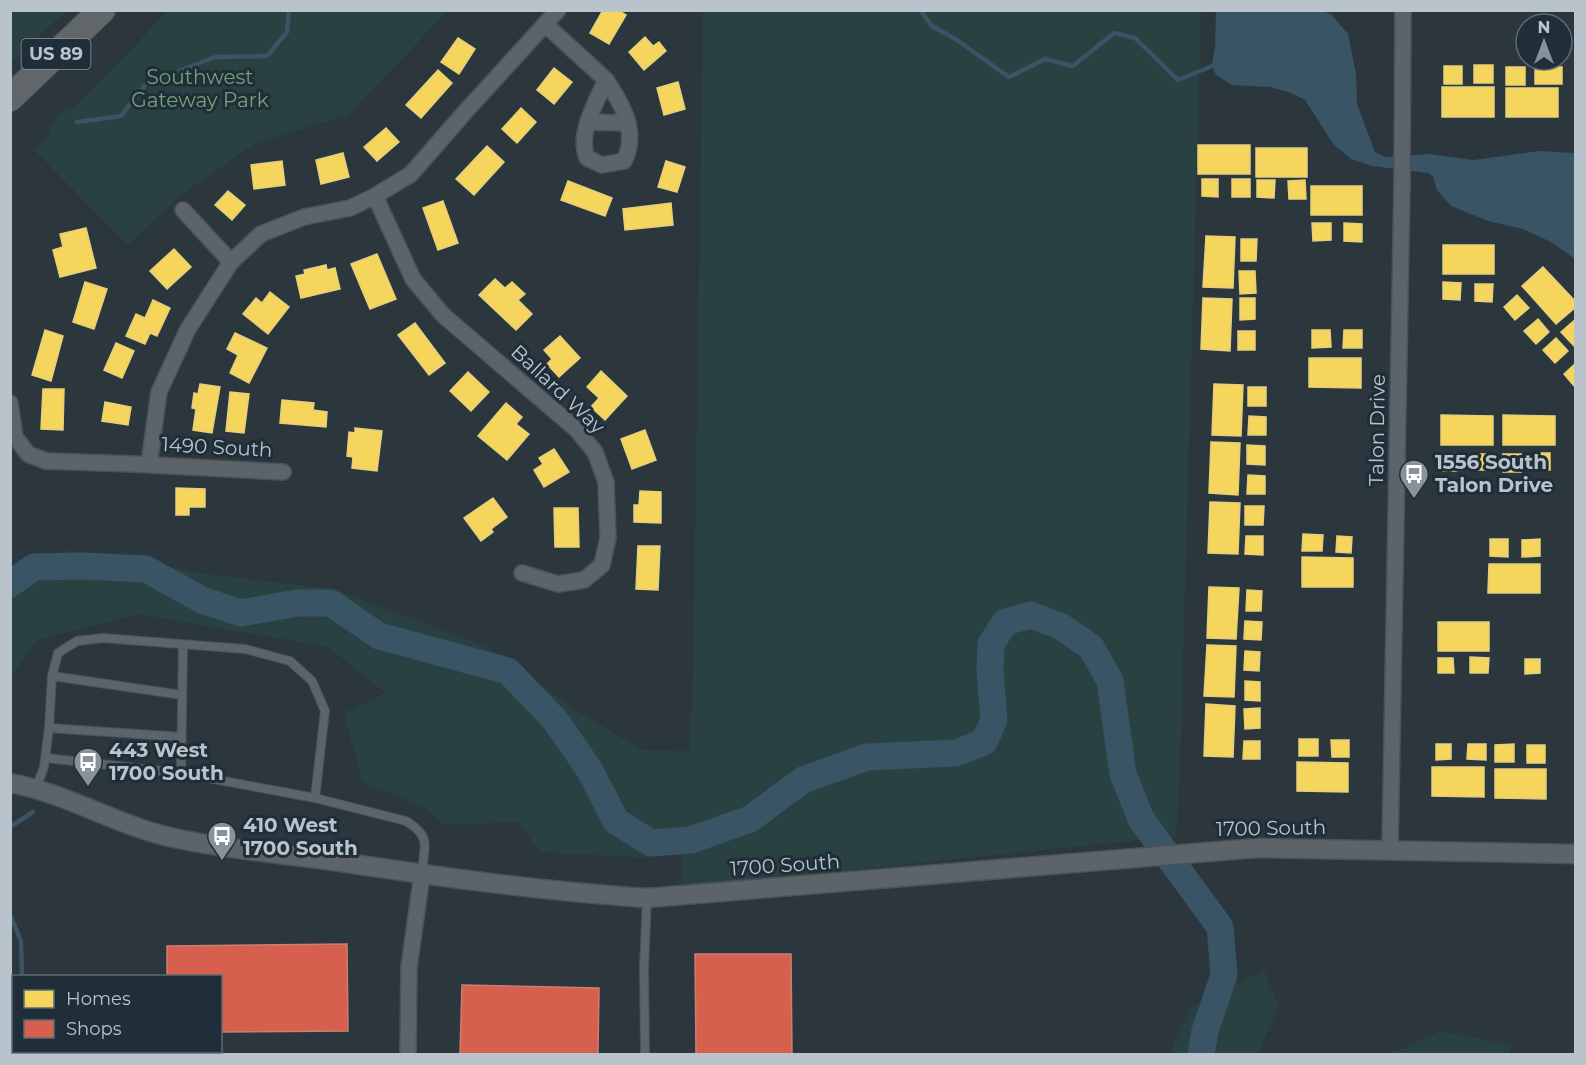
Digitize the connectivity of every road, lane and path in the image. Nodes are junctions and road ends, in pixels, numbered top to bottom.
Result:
1 (102, 10) edge
2 (558, 10) edge
3 (1403, 10) edge
4 (545, 24) junction
5 (606, 80) junction
6 (10, 98) edge
7 (588, 122) junction
8 (628, 123) junction
9 (375, 196) junction
10 (183, 210) dead end
11 (231, 262) junction
12 (10, 403) edge
13 (149, 464) junction
14 (283, 472) dead end
15 (522, 573) dead end
16 (183, 645) junction
17 (52, 676) junction
18 (182, 695) junction
19 (49, 728) junction
20 (182, 737) junction
21 (46, 758) junction
22 (181, 773) junction
23 (10, 783) edge
24 (36, 788) junction
25 (315, 798) junction
26 (1390, 849) junction
27 (1575, 854) edge
28 (422, 874) junction
29 (647, 898) junction
30 (408, 1054) edge
31 (645, 1054) edge

1 - 6 highway, US 89
2 - 4 street
3 - 26 street, Talon Drive
4 - 5 street
4 - 9 street
5 - 7 street
5 - 8 street
7 - 8 street
7 - 8 street
9 - 11 street
9 - 15 street, Ballard Way
10 - 11 street
11 - 13 street
12 - 13 street, 1490 South
13 - 14 street, 1490 South
16 - 17 lane
16 - 18 lane
16 - 25 lane
17 - 18 lane
17 - 19 lane
18 - 20 lane
19 - 20 lane
19 - 21 lane
20 - 22 lane
21 - 22 lane
21 - 24 lane
22 - 25 lane
23 - 24 street, 1700 South
24 - 28 street, 1700 South
25 - 28 lane
26 - 27 street, 1700 South
26 - 29 street, 1700 South
28 - 29 street, 1700 South
28 - 30 street
29 - 31 lane

